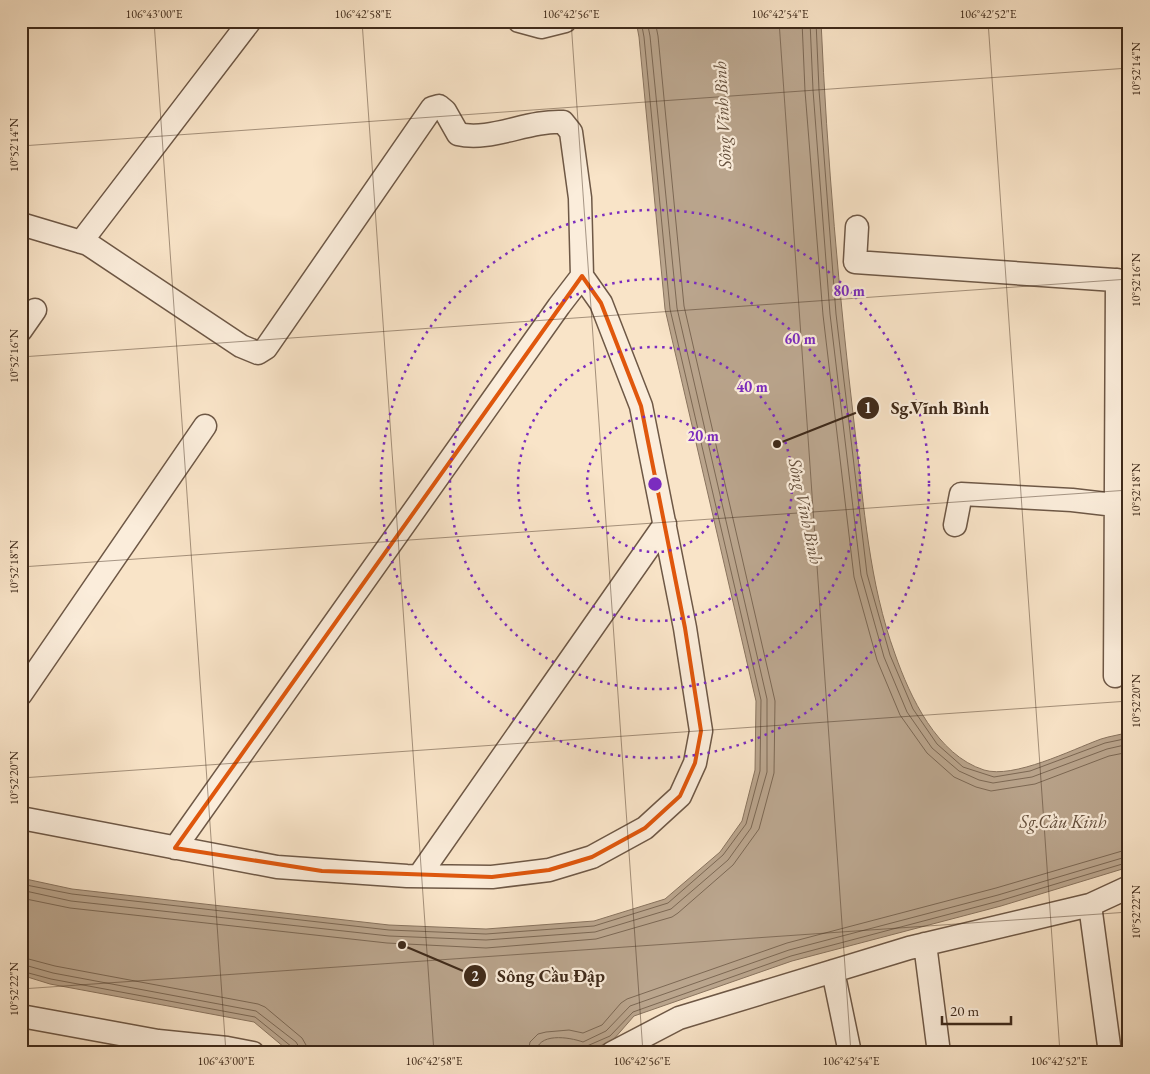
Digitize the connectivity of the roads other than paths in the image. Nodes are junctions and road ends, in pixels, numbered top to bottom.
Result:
1 (250, 21) edge
2 (519, 21) edge
3 (565, 21) edge
4 (21, 224) edge
5 (857, 227) dead end
6 (81, 242) junction
7 (582, 276) junction
8 (1123, 281) edge
9 (35, 310) dead end
10 (21, 330) edge
11 (205, 426) dead end
12 (1116, 505) junction
13 (665, 524) junction
14 (955, 525) dead end
15 (1115, 676) dead end
16 (21, 694) edge
17 (21, 818) edge
18 (175, 848) junction
19 (419, 876) junction
20 (1129, 887) edge
21 (1090, 905) junction
22 (925, 944) junction
23 (833, 971) junction
24 (21, 1016) edge
25 (253, 1053) edge
26 (612, 1053) edge
27 (850, 1053) edge
28 (939, 1053) edge
29 (1110, 1053) edge

1 - 6 street
2 - 3 street
4 - 6 street
5 - 8 street
6 - 7 street
7 - 13 street
7 - 18 street
8 - 12 street
9 - 10 street
11 - 16 street
12 - 14 street
12 - 15 street
13 - 19 street
13 - 19 street
17 - 18 street
18 - 19 street
20 - 21 street
21 - 22 street
21 - 29 street
22 - 23 street
22 - 28 street
23 - 26 street
23 - 27 street
24 - 25 street

